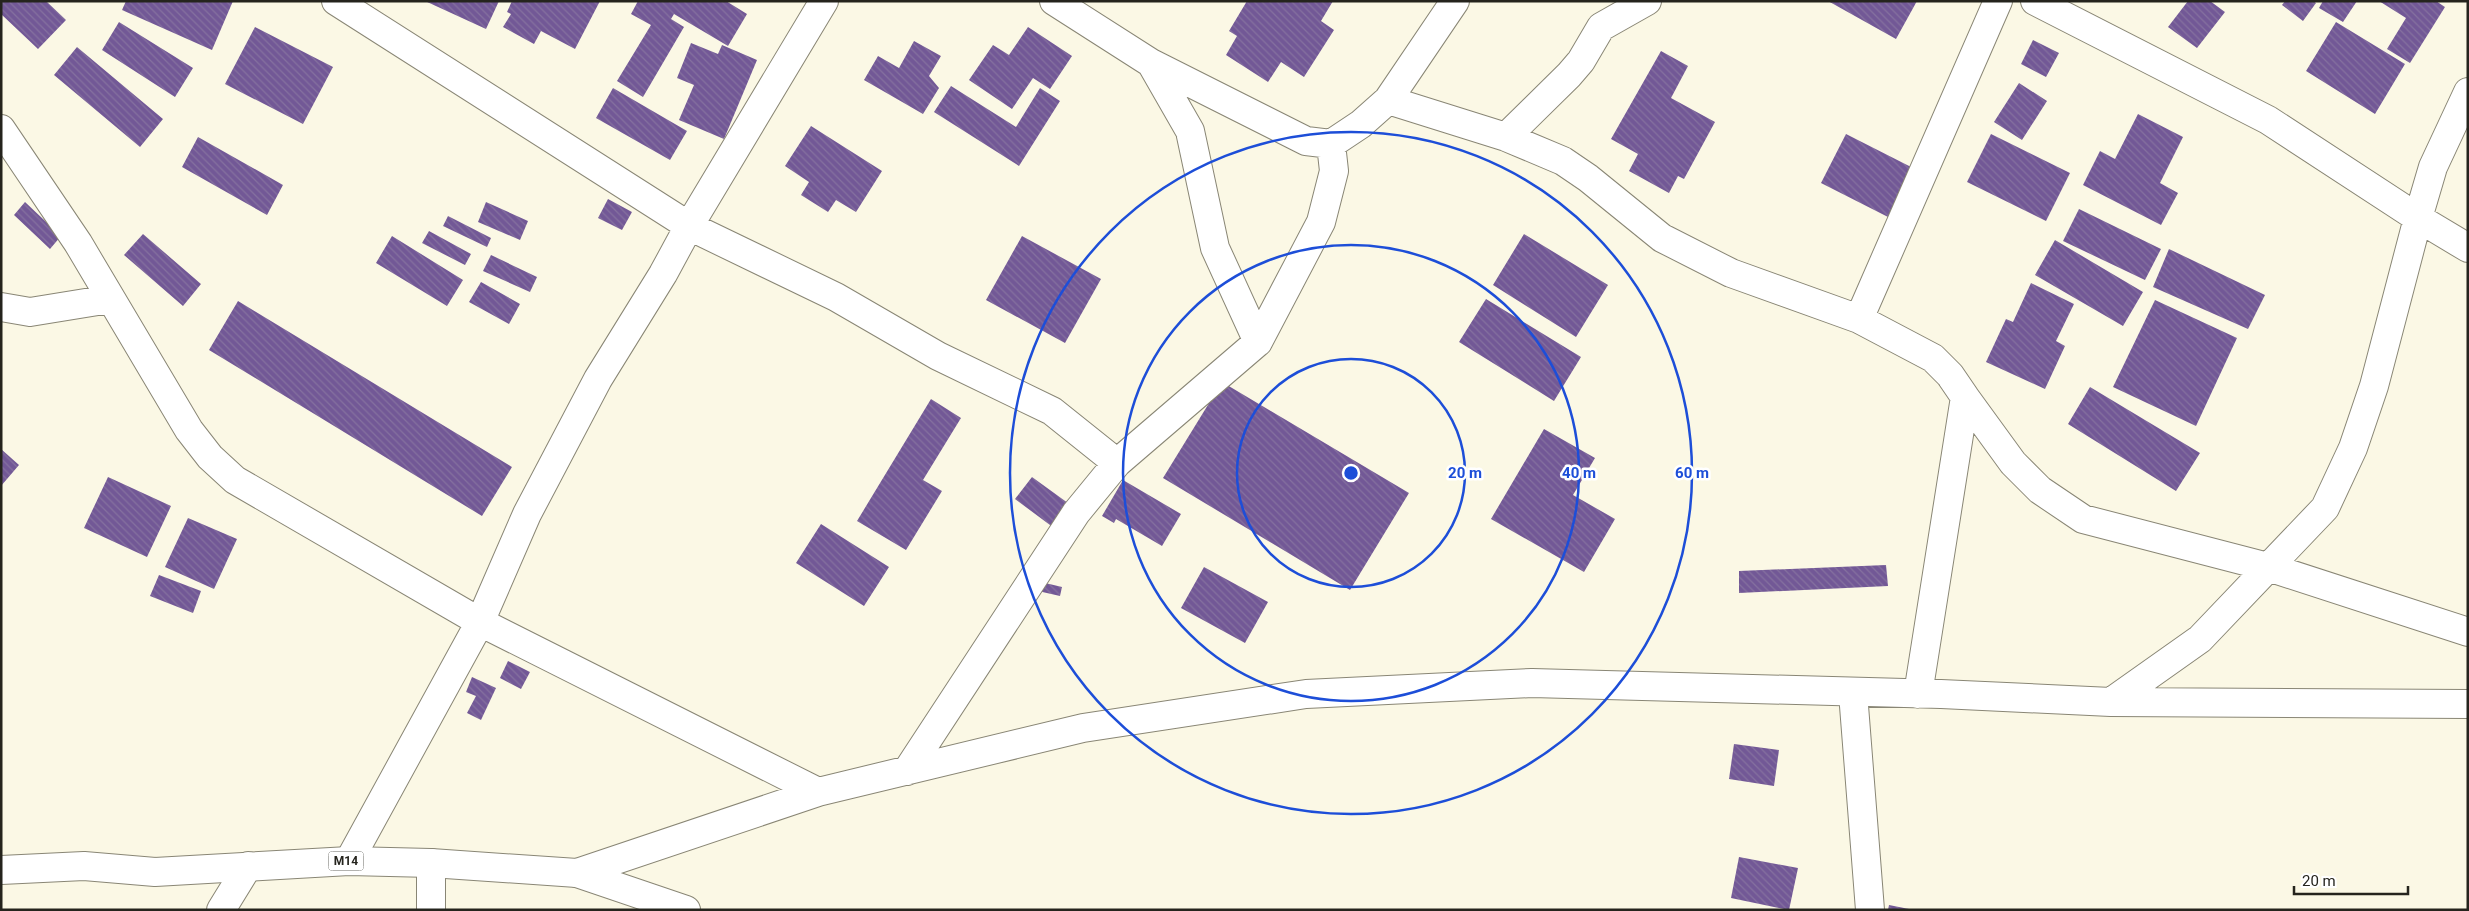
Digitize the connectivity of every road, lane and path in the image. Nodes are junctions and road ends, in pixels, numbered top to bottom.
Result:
1 (336, 1) edge
2 (824, 1) edge
3 (1054, 1) edge
4 (1455, 1) edge
5 (1647, 1) edge
6 (1998, 1) edge
7 (2035, 1) edge
8 (1151, 63) junction
9 (2468, 92) edge
10 (1388, 100) junction
11 (1, 129) edge
12 (1506, 137) junction
13 (1331, 144) junction
14 (2418, 218) junction
15 (689, 226) junction
16 (2468, 248) edge
17 (110, 299) junction
18 (1, 307) edge
19 (1859, 319) junction
20 (1258, 342) junction
21 (1964, 397) junction
22 (1118, 463) junction
23 (2268, 567) junction
24 (480, 622) junction
25 (2468, 632) edge
26 (2468, 685) edge
27 (1853, 693) junction
28 (1918, 694) junction
29 (2111, 702) junction
30 (2433, 704) junction
31 (2468, 704) edge
32 (908, 771) junction
33 (818, 792) junction
34 (349, 861) junction
35 (430, 863) junction
36 (248, 866) junction
37 (1, 870) edge
38 (577, 872) junction
39 (221, 910) edge
40 (431, 910) edge
41 (686, 910) edge
42 (1870, 910) edge

1 - 15 street
2 - 15 street
3 - 8 street
4 - 10 street
5 - 12 street
6 - 19 street
7 - 14 street
8 - 13 street
8 - 20 street
9 - 14 street
10 - 12 street
10 - 13 street
11 - 17 street
12 - 19 street
13 - 20 street
14 - 16 street
14 - 23 street
15 - 22 street
15 - 24 street
17 - 18 street
17 - 24 street
19 - 21 street
20 - 22 street
21 - 23 street
21 - 28 street
22 - 32 street
23 - 25 street
23 - 29 street
24 - 33 street
24 - 34 street
26 - 30 street
27 - 28 street
27 - 32 street
27 - 42 street
28 - 29 street
29 - 30 street
30 - 31 street
32 - 33 street
33 - 38 street
34 - 35 street, M14
34 - 36 street, M14
35 - 38 street, M14
35 - 40 street
36 - 37 street, M14
36 - 39 street
38 - 41 street, M14

